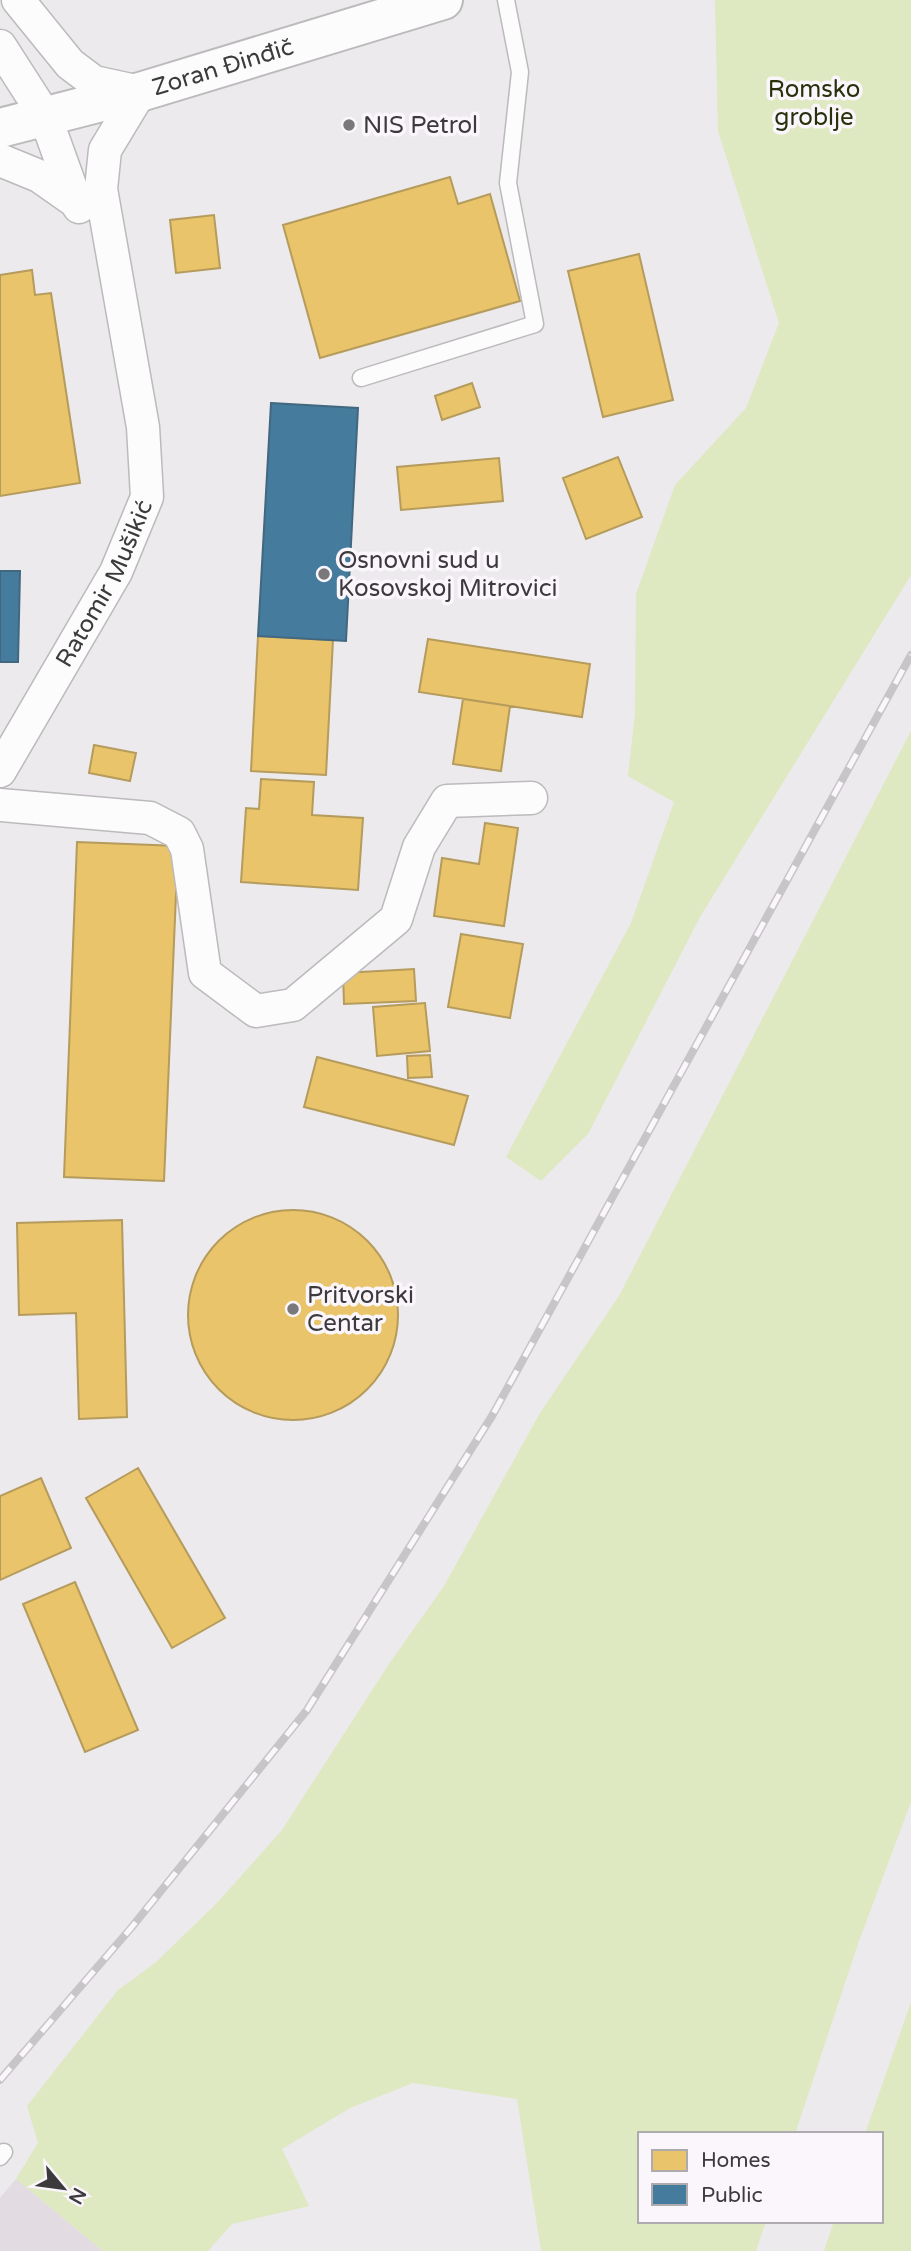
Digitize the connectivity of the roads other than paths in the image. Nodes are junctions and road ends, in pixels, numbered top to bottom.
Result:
1 (18, 0) edge
2 (443, 0) edge
3 (506, 0) edge
4 (0, 46) edge
5 (140, 92) junction
6 (45, 116) junction
7 (0, 128) edge
8 (0, 160) edge
9 (75, 201) junction
10 (113, 254) junction
11 (361, 378) dead end
12 (0, 771) edge
13 (531, 798) dead end
14 (0, 805) edge

1 - 5 street
2 - 5 main road, Zoran Đinđič
3 - 11 lane
4 - 6 street, Ratomir Mušikić
5 - 6 main road, Zoran Đinđič
5 - 10 street, Ratomir Mušikić
6 - 7 main road, Zoran Đinđič
6 - 9 street, Ratomir Mušikić
8 - 9 street, Ratomir Mušikić
9 - 10 street, Ratomir Mušikić
10 - 12 street, Ratomir Mušikić
13 - 14 street

